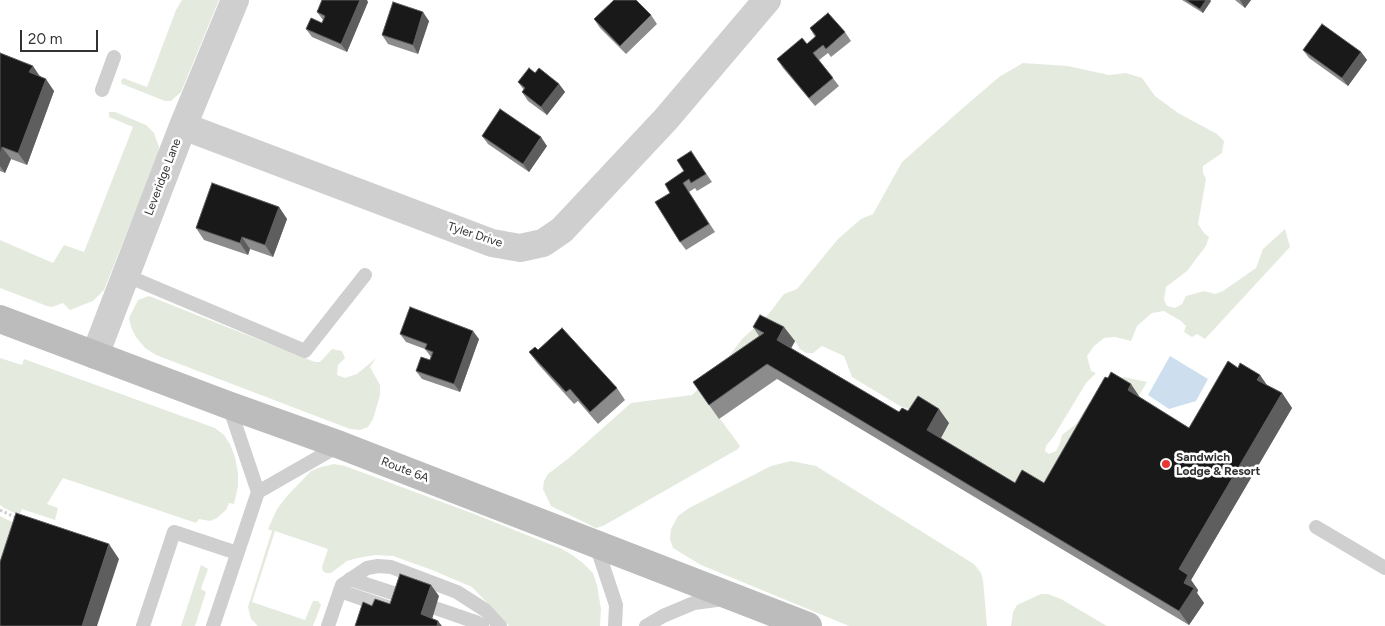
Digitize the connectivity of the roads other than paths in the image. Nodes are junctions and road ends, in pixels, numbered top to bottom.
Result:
1 (235, 0) edge
2 (767, 0) edge
3 (114, 57) dead end
4 (102, 90) dead end
5 (183, 126) junction
6 (125, 275) junction
7 (365, 276) dead end
8 (0, 319) edge
9 (94, 355) junction
10 (228, 405) junction
11 (340, 445) junction
12 (258, 492) junction
13 (1316, 527) dead end
14 (596, 545) junction
15 (237, 553) junction
16 (1385, 568) edge
17 (350, 579) junction
18 (339, 592) junction
19 (404, 598) edge
20 (733, 598) junction
21 (435, 608) dead end
22 (400, 612) edge
23 (143, 626) edge
24 (213, 626) edge
25 (328, 626) edge
26 (482, 626) edge
27 (500, 626) edge
28 (615, 626) edge
29 (646, 626) edge
30 (808, 626) edge

1 - 5 street, Leveridge Lane
2 - 5 street, Tyler Drive
3 - 4 lane
5 - 6 street, Leveridge Lane
6 - 7 lane
6 - 9 street, Leveridge Lane
8 - 9 main road, Route 6A
9 - 10 main road, Route 6A
10 - 11 main road, Route 6A
10 - 12 lane
11 - 12 lane
11 - 14 main road, Route 6A
12 - 15 lane
13 - 16 lane
14 - 20 main road, Route 6A
14 - 28 lane
15 - 23 lane
15 - 24 lane
17 - 18 lane
17 - 19 lane
17 - 27 lane
18 - 22 lane
18 - 25 lane
20 - 29 lane
20 - 30 main road, Route 6A
21 - 26 lane

